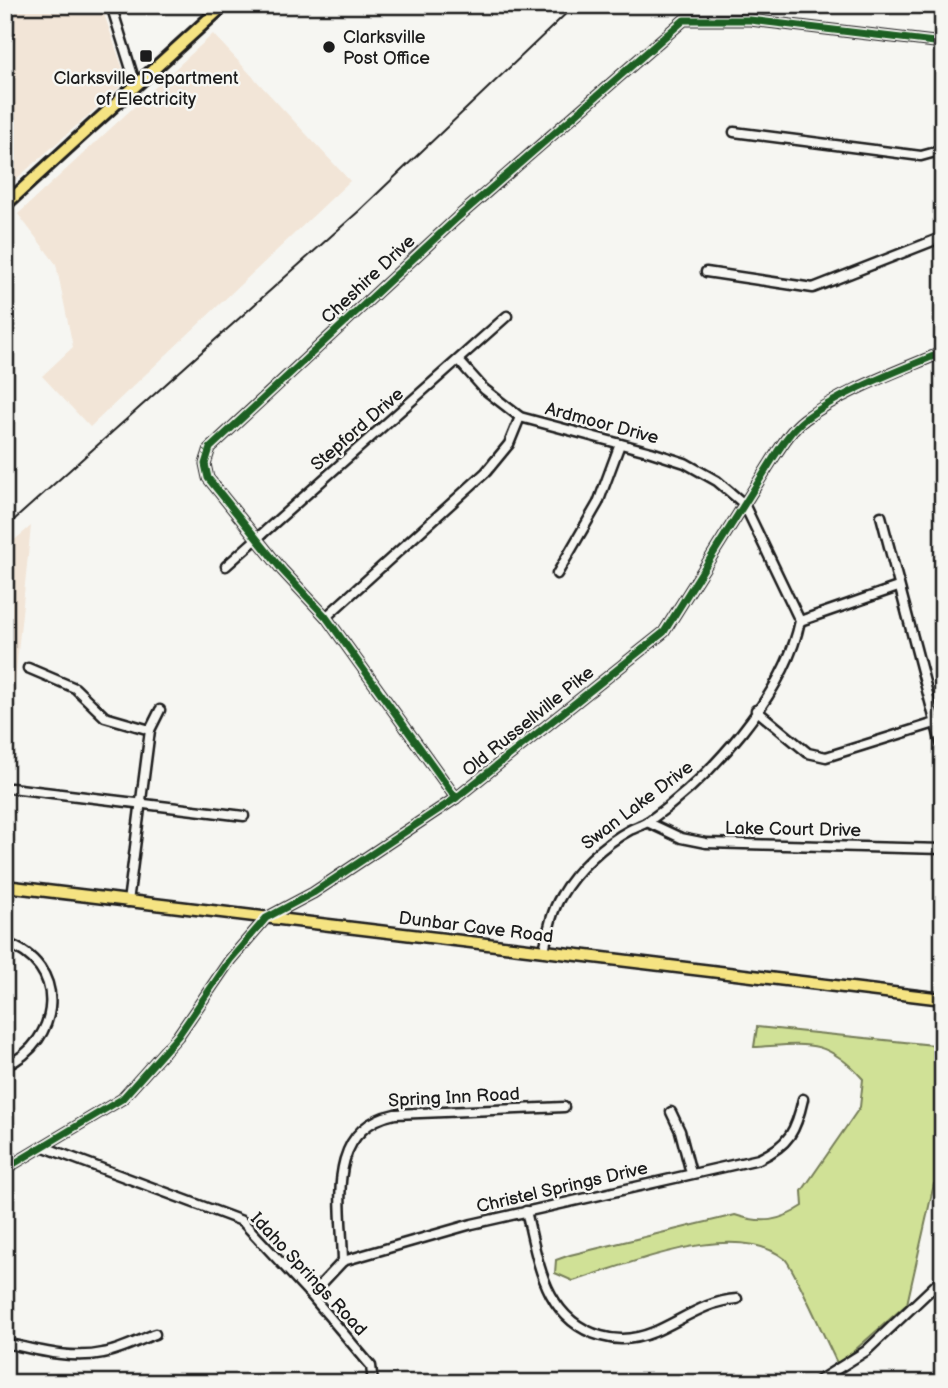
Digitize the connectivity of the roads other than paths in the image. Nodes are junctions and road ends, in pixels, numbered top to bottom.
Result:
1 (111, 5) edge
2 (224, 5) edge
3 (943, 43) edge
4 (136, 85) junction
5 (734, 132) dead end
6 (943, 150) edge
7 (5, 205) edge
8 (943, 237) edge
9 (706, 272) dead end
10 (507, 316) dead end
11 (943, 352) edge
12 (459, 361) junction
13 (520, 417) junction
14 (620, 444) junction
15 (744, 504) junction
16 (881, 516) dead end
17 (256, 538) junction
18 (226, 566) dead end
19 (557, 574) dead end
20 (898, 587) junction
21 (326, 617) junction
22 (800, 621) junction
23 (28, 667) dead end
24 (160, 710) dead end
25 (756, 710) junction
26 (935, 723) junction
27 (150, 730) junction
28 (943, 751) edge
29 (11, 788) dead end
30 (456, 798) junction
31 (139, 803) junction
32 (244, 816) dead end
33 (647, 822) junction
34 (943, 849) edge
35 (5, 886) edge
36 (128, 902) junction
37 (266, 918) junction
38 (5, 943) edge
39 (544, 951) junction
40 (943, 999) edge
41 (5, 1066) edge
42 (803, 1099) dead end
43 (564, 1107) dead end
44 (671, 1112) dead end
45 (44, 1147) junction
46 (5, 1169) edge
47 (691, 1173) junction
48 (526, 1211) junction
49 (343, 1261) junction
50 (943, 1278) edge
51 (311, 1295) junction
52 (737, 1299) dead end
53 (155, 1334) dead end
54 (5, 1343) edge
55 (373, 1383) edge
56 (815, 1383) edge

1 - 4 street
2 - 4 highway
3 - 17 street, Cheshire Drive
4 - 7 highway
5 - 6 street
8 - 9 street
10 - 12 street, Stepford Drive
11 - 15 street, Old Russellville Pike
12 - 13 street, Ardmoor Drive
12 - 17 street, Stepford Drive
13 - 14 street, Ardmoor Drive
13 - 21 street
14 - 15 street, Ardmoor Drive
14 - 19 street
15 - 22 street
15 - 30 street, Old Russellville Pike
16 - 20 street
17 - 18 street, Stepford Drive
17 - 21 street, Cheshire Drive
20 - 22 street
20 - 26 street
21 - 30 street, Cheshire Drive
22 - 25 street, Swan Lake Drive
23 - 27 street
24 - 27 street
25 - 26 street
25 - 33 street, Swan Lake Drive
26 - 28 street
27 - 31 street
29 - 31 street
30 - 37 street, Old Russellville Pike
31 - 32 street
31 - 36 street
33 - 34 street, Lake Court Drive
33 - 39 street, Swan Lake Drive
35 - 36 main road, Dunbar Cave Road
36 - 37 main road, Dunbar Cave Road
37 - 39 main road, Dunbar Cave Road
37 - 45 street, Old Russellville Pike
38 - 41 street
39 - 40 main road, Dunbar Cave Road
42 - 47 street, Christel Springs Drive
43 - 49 street, Spring Inn Road
44 - 47 street
45 - 46 street, Old Russellville Pike
45 - 51 street, Idaho Springs Road
47 - 48 street, Christel Springs Drive
48 - 49 street, Christel Springs Drive
48 - 52 street
49 - 51 street
50 - 56 street
51 - 55 street, Idaho Springs Road
53 - 54 street

